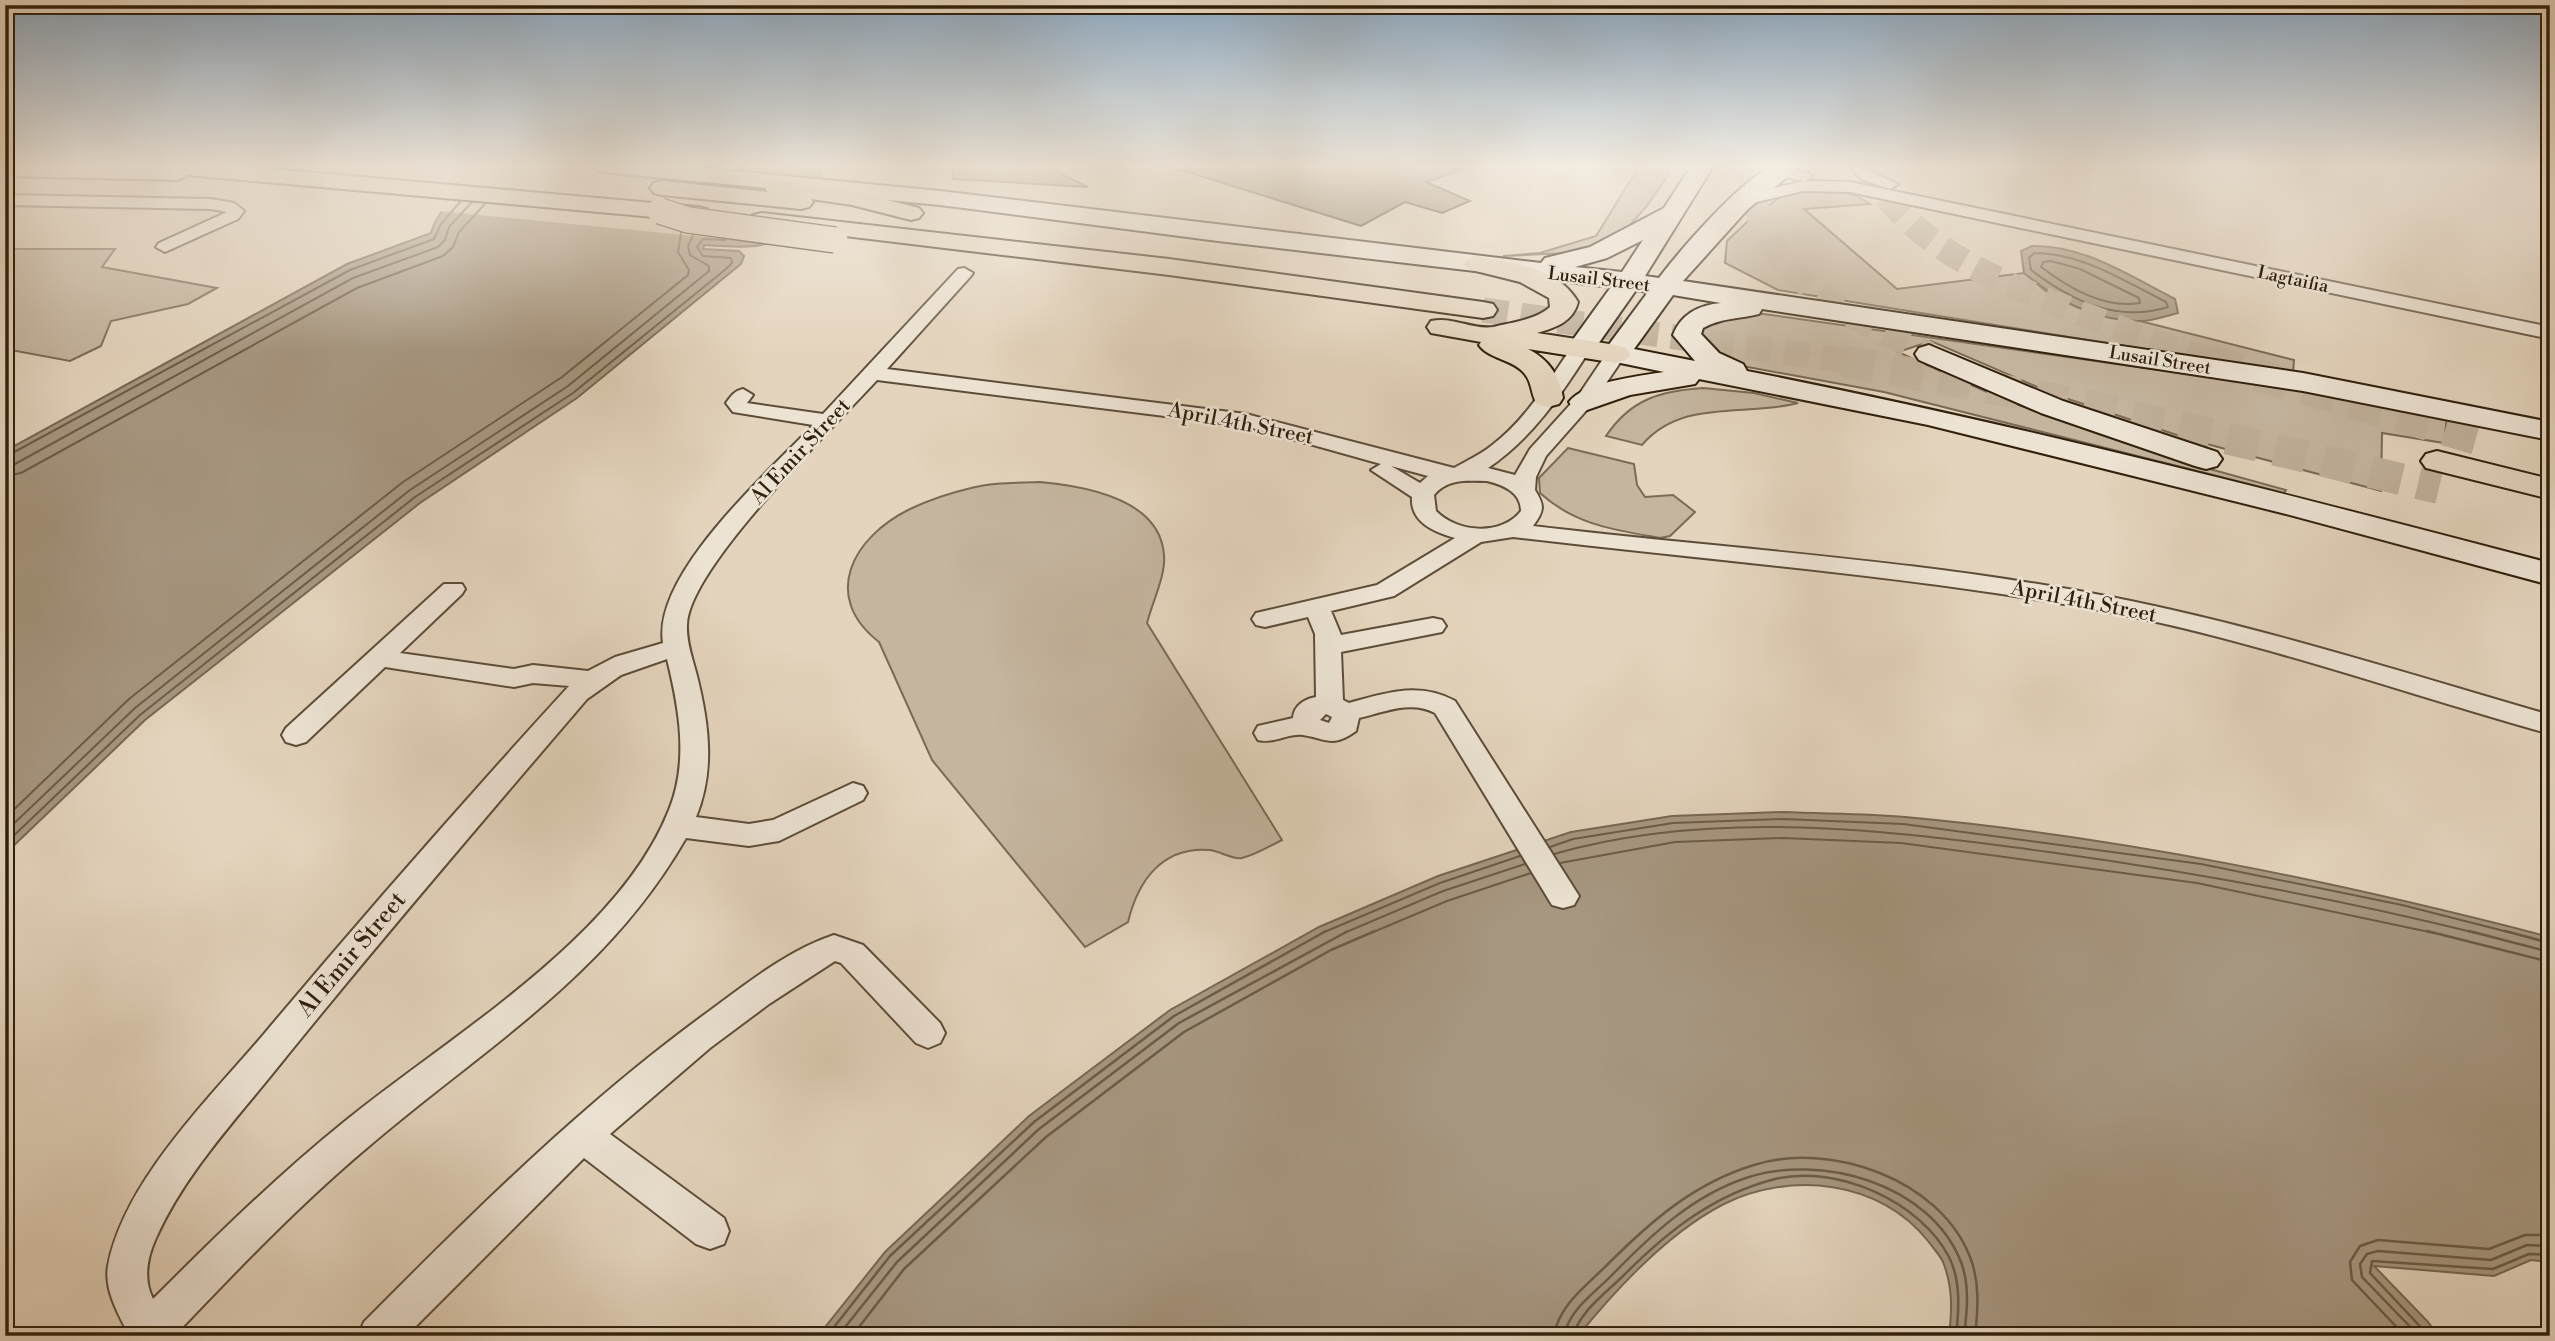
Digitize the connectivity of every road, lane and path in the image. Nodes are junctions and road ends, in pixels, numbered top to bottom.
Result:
1 (207, 228) edge
2 (927, 228) edge
3 (963, 228) edge
4 (1003, 228) edge
5 (1037, 228) edge
6 (1644, 228) edge
7 (1663, 228) edge
8 (1718, 228) edge
9 (2045, 228) edge
10 (2094, 228) edge
11 (1702, 243) junction
12 (165, 247) dead end
13 (1478, 264) junction
14 (964, 273) dead end
15 (1629, 282) junction
16 (1665, 287) junction
17 (1814, 310) junction
18 (1393, 319) junction
19 (2550, 323) edge
20 (2550, 333) edge
21 (1581, 348) junction
22 (1616, 354) junction
23 (1929, 354) tunnel mouth
24 (869, 377) junction
25 (1757, 381) junction
26 (743, 395) dead end
27 (1548, 398) junction
28 (1584, 402) junction
29 (828, 421) junction
30 (2550, 431) edge
31 (2481, 440) tunnel mouth
32 (1319, 442) junction
33 (1501, 449) junction
34 (2550, 457) edge
35 (1534, 458) junction
36 (1453, 475) junction
37 (2550, 489) edge
38 (1423, 494) junction
39 (1528, 497) junction
40 (2550, 516) edge
41 (1432, 520) junction
42 (1512, 530) junction
43 (1476, 535) junction
44 (1606, 541) junction
45 (2550, 550) edge
46 (2550, 573) edge
47 (1403, 579) junction
48 (453, 589) dead end
49 (1306, 610) junction
50 (1265, 620) dead end
51 (1433, 626) dead end
52 (1327, 644) junction
53 (677, 649) junction
54 (379, 658) junction
55 (585, 687) junction
56 (1338, 708) junction
57 (2550, 725) edge
58 (1268, 733) dead end
59 (296, 735) dead end
60 (853, 793) dead end
61 (678, 826) junction
62 (1563, 896) dead end
63 (928, 1033) dead end
64 (583, 1136) junction
65 (710, 1231) dead end
66 (147, 1334) edge
67 (378, 1336) edge

1 - 12 street
2 - 18 highway
3 - 4 highway, Lusail Street
5 - 13 street, Lusail Street
6 - 13 street
7 - 15 street
8 - 11 street
9 - 20 street, Lagtaifia
10 - 19 street
11 - 16 street
11 - 17 street
13 - 15 street, Lusail Street
13 - 18 highway
14 - 24 street, Al Emir Street
15 - 16 street, Lusail Street
15 - 21 street
16 - 17 street, Lusail Street
16 - 22 street
17 - 25 street
17 - 30 street, Lusail Street
18 - 21 highway
18 - 27 highway
21 - 22 highway
21 - 27 street
22 - 25 street
22 - 28 street
23 - 45 street
24 - 29 street, Al Emir Street
24 - 32 street, April 4th Street
25 - 28 street
25 - 46 street
26 - 29 street
27 - 33 street
28 - 35 street
29 - 53 street, Al Emir Street
31 - 34 street
32 - 36 street, April 4th Street
32 - 38 street, April 4th Street
33 - 35 street
33 - 36 street
35 - 39 street
36 - 38 street
36 - 39 street, April 4th Street
37 - 40 highway
38 - 41 street
39 - 42 street
39 - 44 street, April 4th Street
41 - 43 street
41 - 47 street
42 - 43 street, April 4th Street
42 - 44 street, April 4th Street
43 - 47 street
44 - 57 street, April 4th Street
47 - 49 street
48 - 54 street
49 - 50 street
49 - 52 street
51 - 52 street
52 - 56 street
53 - 55 street, Al Emir Street
53 - 61 street, Al Emir Street
54 - 55 street
54 - 59 street
55 - 66 street, Al Emir Street
56 - 58 street
56 - 62 street
60 - 61 street
61 - 66 street, Al Emir Street
63 - 64 street
64 - 65 street
64 - 67 street

